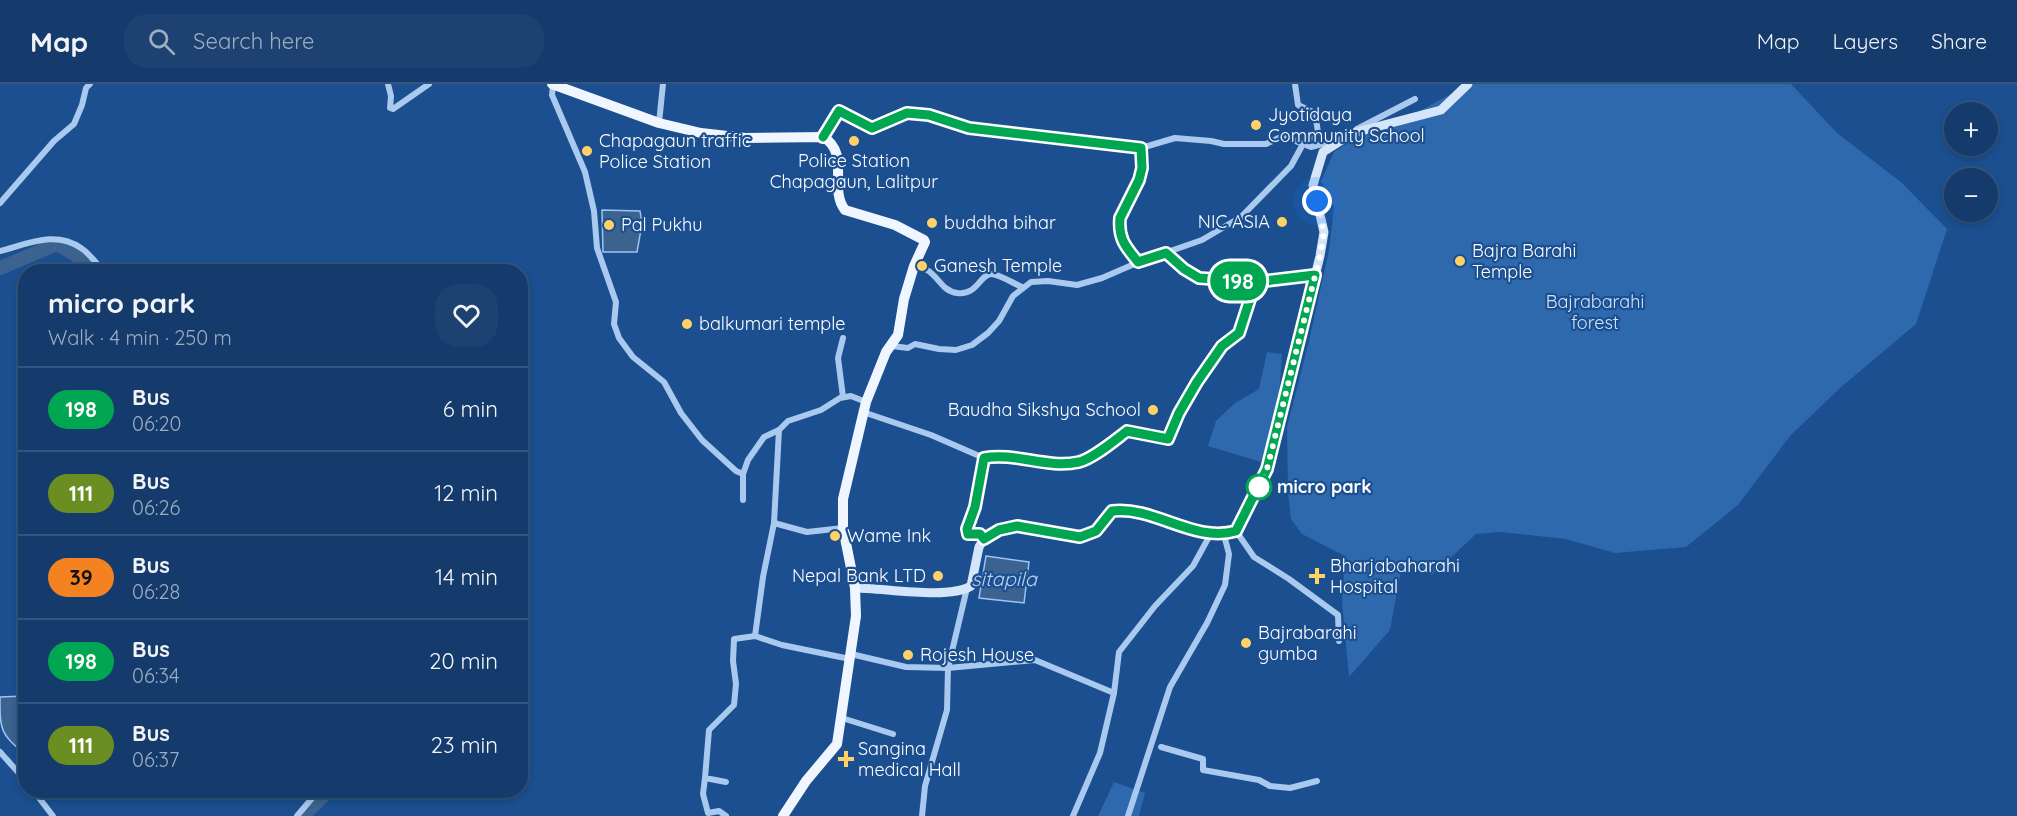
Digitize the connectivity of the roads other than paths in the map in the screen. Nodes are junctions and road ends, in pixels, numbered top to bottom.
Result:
1 (90, 84) edge
2 (388, 84) edge
3 (429, 84) edge
4 (663, 84) edge
5 (1295, 84) edge
6 (1468, 84) edge
7 (552, 85) edge
8 (1415, 99) dead end
9 (659, 123) junction
10 (823, 137) junction
11 (1303, 144) junction
12 (1141, 148) junction
13 (0, 203) edge
14 (0, 251) edge
15 (1166, 253) junction
16 (1138, 262) junction
17 (96, 264) edge
18 (914, 266) junction
19 (1315, 275) junction
20 (1256, 282) junction
21 (1022, 287) junction
22 (843, 338) dead end
23 (892, 346) junction
24 (843, 398) junction
25 (865, 407) junction
26 (779, 430) junction
27 (984, 458) junction
28 (742, 474) junction
29 (743, 500) dead end
30 (774, 523) junction
31 (843, 528) junction
32 (1236, 531) junction
33 (1210, 535) junction
34 (1224, 535) junction
35 (984, 539) junction
36 (855, 588) junction
37 (967, 588) junction
38 (755, 636) junction
39 (1340, 641) dead end
40 (851, 657) junction
41 (948, 668) junction
42 (1114, 693) junction
43 (842, 718) junction
44 (893, 734) dead end
45 (1161, 747) dead end
46 (0, 752) edge
47 (18, 772) edge
48 (705, 778) junction
49 (1317, 781) dead end
50 (726, 782) dead end
51 (39, 798) edge
52 (312, 798) edge
53 (709, 814) edge
54 (53, 816) edge
55 (297, 816) edge
56 (726, 816) edge
57 (783, 816) edge
58 (922, 816) edge
59 (1073, 816) edge
60 (1128, 816) edge

1 - 13 street
2 - 3 street
4 - 9 street
5 - 11 street
6 - 19 street
7 - 9 main road
7 - 28 street
8 - 11 street
9 - 10 main road
10 - 12 street
10 - 18 main road
11 - 12 street
11 - 15 street
12 - 16 street
14 - 17 street
15 - 16 street
15 - 20 street
16 - 21 street
18 - 21 street
18 - 23 main road
19 - 20 street
19 - 32 street
20 - 27 street
21 - 23 street
22 - 24 street
23 - 25 main road
24 - 25 street
24 - 26 street
25 - 27 street
25 - 31 main road
26 - 28 street
26 - 30 street
27 - 35 street
28 - 29 street
30 - 31 street
30 - 38 street
31 - 36 main road
32 - 34 street
32 - 39 street
33 - 34 street
33 - 35 street
33 - 42 street
34 - 60 street
35 - 37 street
36 - 37 street
36 - 40 main road
37 - 41 street
38 - 40 street
38 - 48 street
40 - 41 street
40 - 43 main road
41 - 42 street
41 - 58 street
42 - 59 street
43 - 44 street
43 - 57 main road
45 - 49 street
46 - 47 street
48 - 50 street
48 - 53 street
51 - 54 street
52 - 55 street
53 - 56 street

